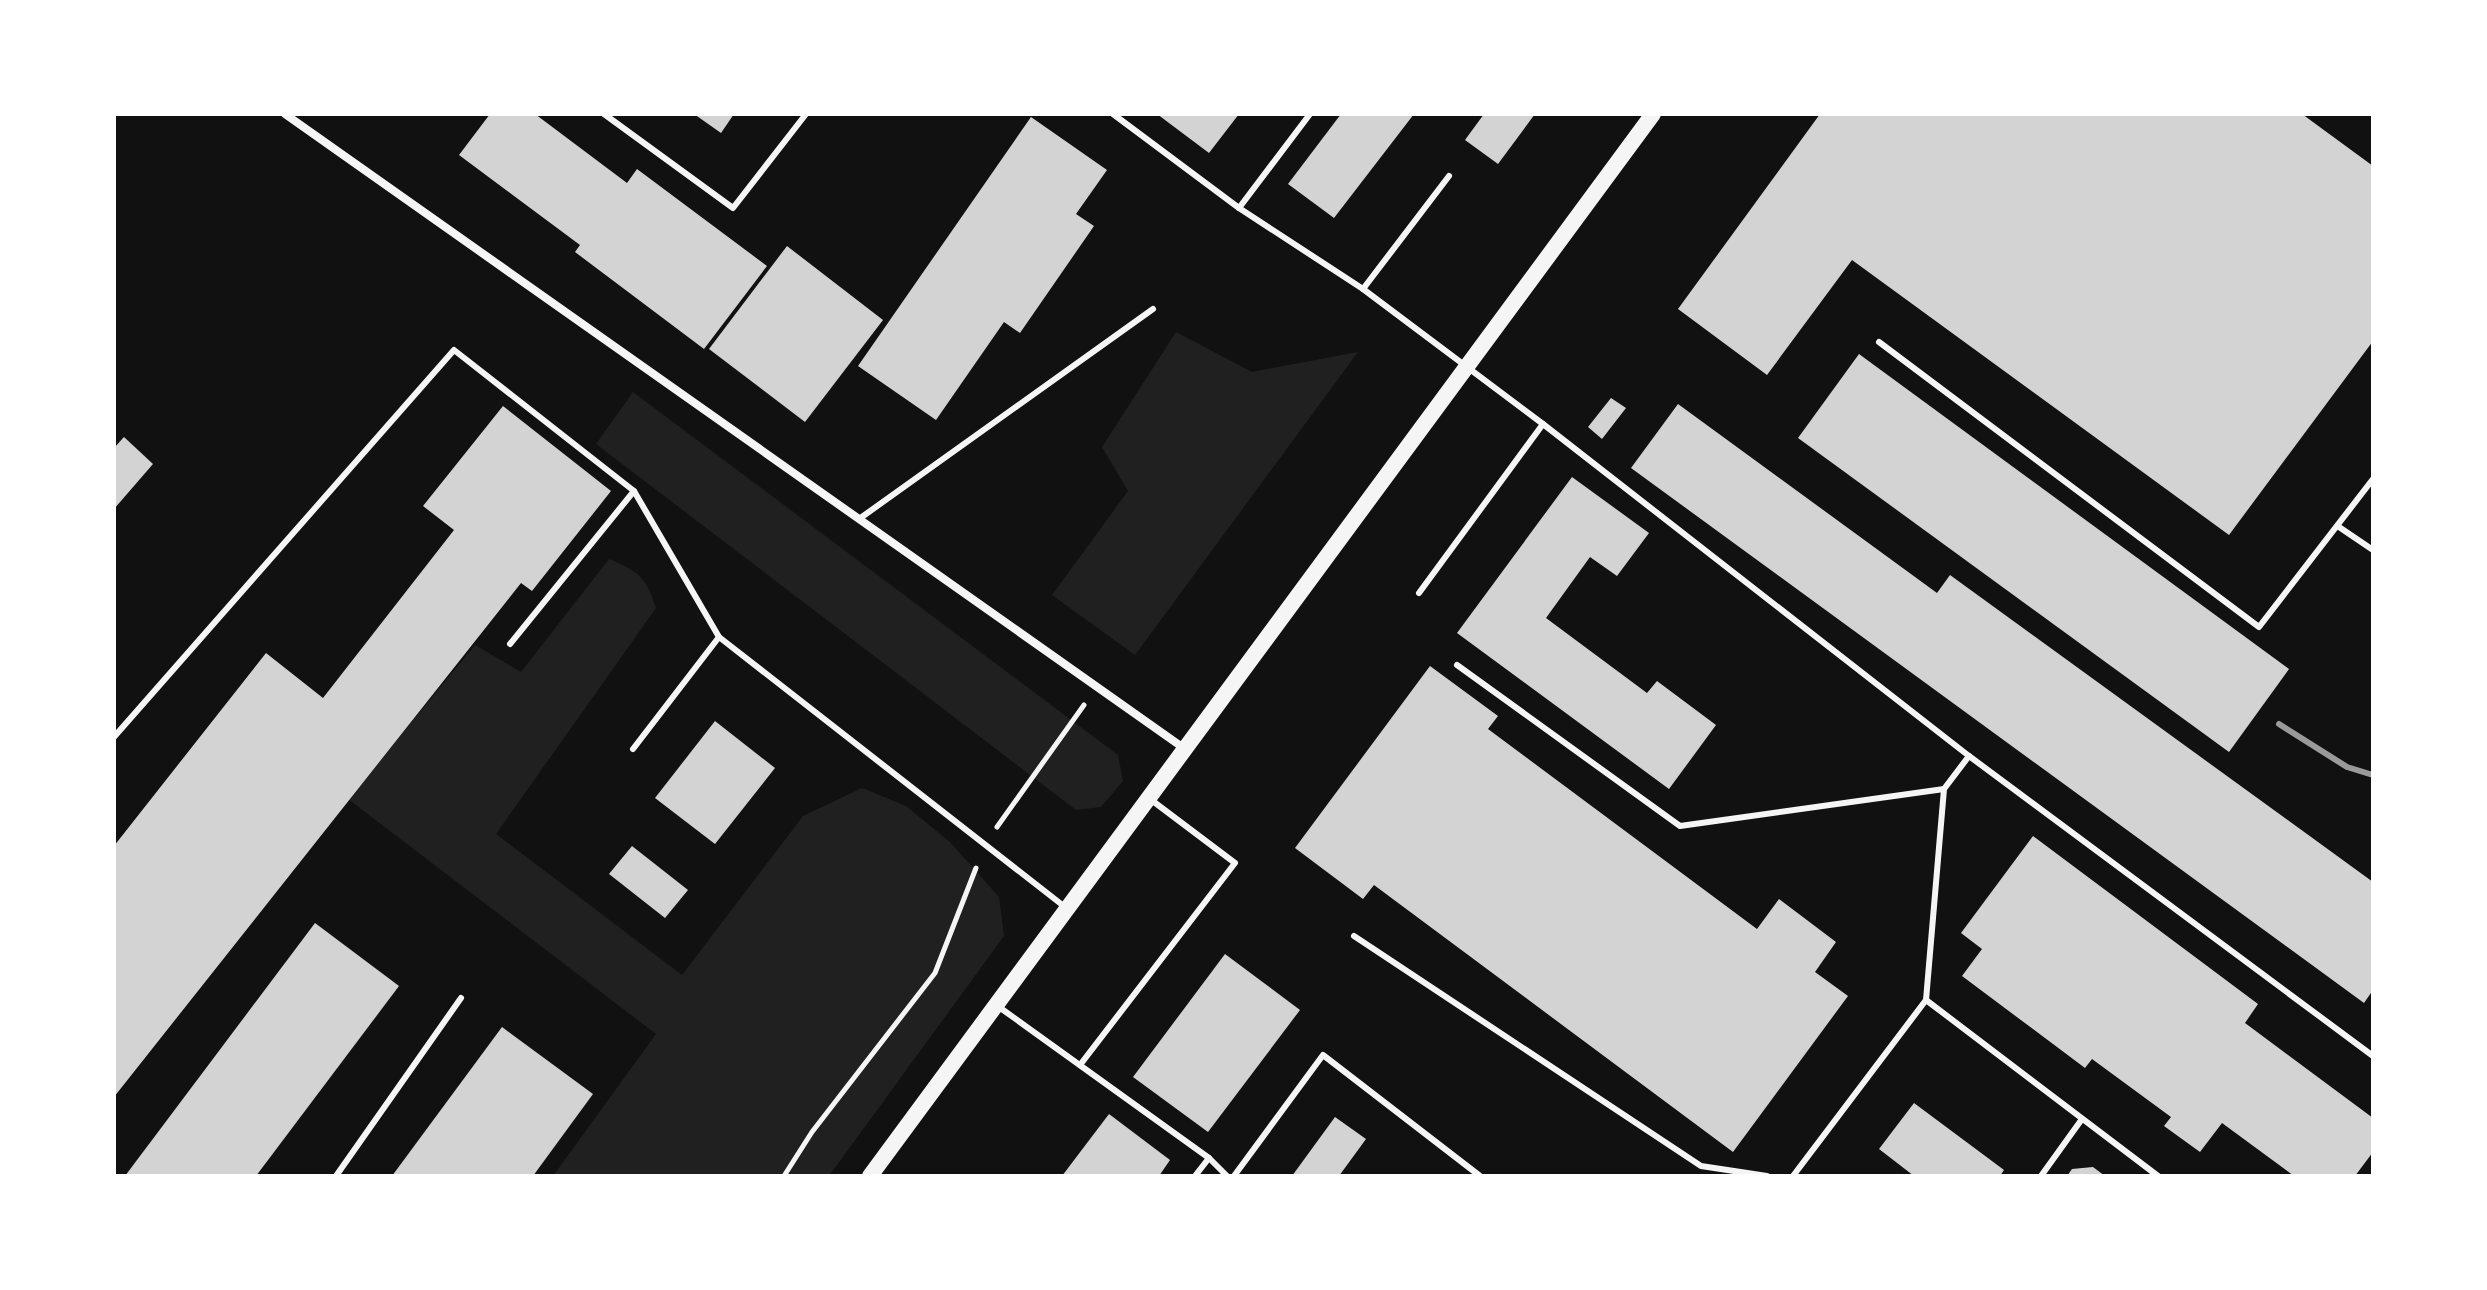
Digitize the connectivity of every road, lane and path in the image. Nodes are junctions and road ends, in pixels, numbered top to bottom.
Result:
1 (285, 114) edge
2 (604, 114) edge
3 (806, 114) edge
4 (1113, 114) edge
5 (1310, 114) edge
6 (1653, 114) edge
7 (1449, 176) dead end
8 (1239, 208) junction
9 (1363, 289) junction
10 (1153, 309) dead end
11 (1879, 342) dead end
12 (1468, 369) junction
13 (1543, 424) junction
14 (2373, 479) edge
15 (634, 491) junction
16 (859, 519) junction
17 (2339, 527) junction
18 (2373, 550) edge
19 (1419, 593) dead end
20 (719, 637) junction
21 (510, 644) dead end
22 (1457, 665) dead end
23 (1096, 688) junction
24 (114, 737) edge
25 (633, 749) dead end
26 (1185, 749) junction
27 (1969, 756) junction
28 (1944, 789) junction
29 (1148, 798) junction
30 (984, 845) junction
31 (1067, 908) junction
32 (1354, 936) dead end
33 (461, 998) dead end
34 (1926, 1000) junction
35 (998, 1006) junction
36 (2373, 1056) edge
37 (1080, 1065) junction
38 (2082, 1119) junction
39 (1209, 1158) junction
40 (336, 1176) edge
41 (784, 1176) edge
42 (870, 1176) edge
43 (1195, 1176) edge
44 (1227, 1176) edge
45 (1234, 1176) edge
46 (1480, 1176) edge
47 (1767, 1176) edge
48 (1793, 1176) edge
49 (2041, 1176) edge
50 (2158, 1176) edge

1 - 16 street
2 - 3 lane
4 - 8 lane
5 - 8 lane
6 - 12 main road
7 - 9 lane
8 - 9 lane
9 - 12 lane
10 - 16 lane
11 - 17 lane
12 - 13 lane
12 - 26 main road
13 - 19 lane
13 - 27 lane
14 - 17 lane
15 - 20 lane
15 - 21 lane
15 - 24 lane
16 - 23 street
17 - 18 lane
20 - 25 lane
20 - 30 lane
22 - 28 lane
23 - 26 street
23 - 30 path
26 - 29 main road
27 - 28 lane
27 - 36 lane
28 - 34 lane
29 - 31 main road
29 - 37 lane
30 - 31 lane
30 - 41 path
31 - 35 main road
32 - 47 lane
33 - 40 lane
34 - 38 lane
34 - 48 lane
35 - 37 lane
35 - 42 main road
37 - 39 lane
38 - 49 lane
38 - 50 lane
39 - 43 lane
39 - 44 lane
45 - 46 lane

